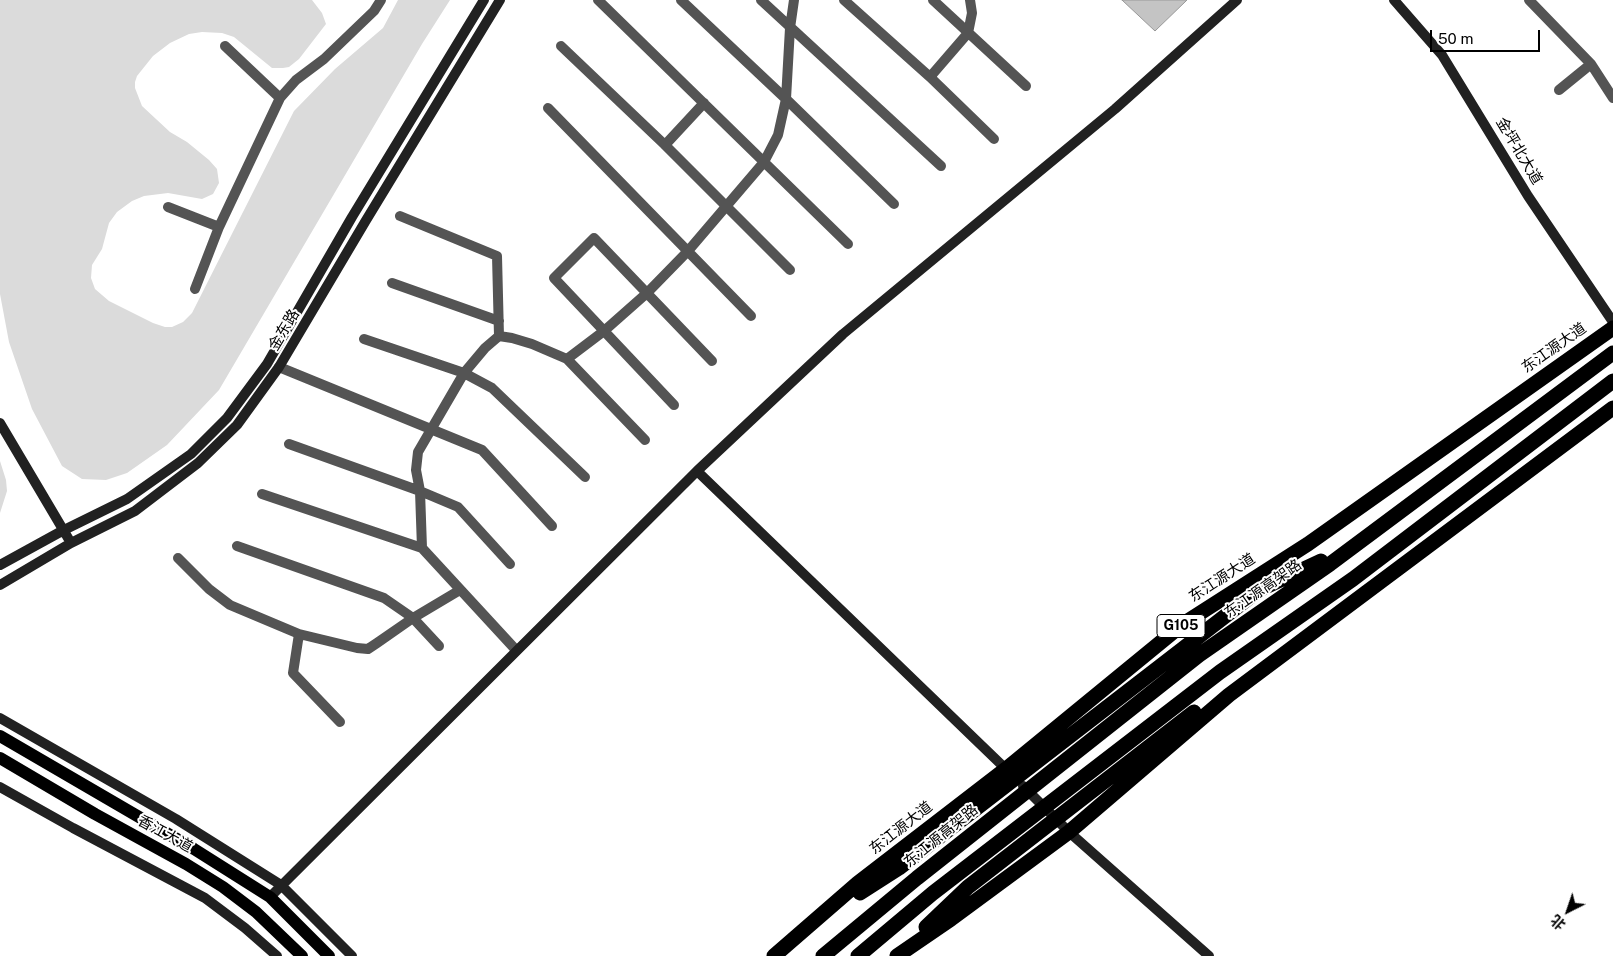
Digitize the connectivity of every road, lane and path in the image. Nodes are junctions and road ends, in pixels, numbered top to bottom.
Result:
1 (381, 0) edge
2 (484, 0) edge
3 (500, 0) edge
4 (598, 0) edge
5 (681, 0) edge
6 (761, 0) edge
7 (794, 0) edge
8 (844, 0) edge
9 (933, 0) edge
10 (970, 0) edge
11 (1236, 0) edge
12 (1394, 0) edge
13 (1528, 0) edge
14 (790, 28) junction
15 (968, 34) junction
16 (225, 46) dead end
17 (561, 46) dead end
18 (1591, 64) junction
19 (930, 77) junction
20 (1026, 86) dead end
21 (1559, 90) dead end
22 (280, 98) junction
23 (1613, 98) edge
24 (786, 99) junction
25 (704, 103) junction
26 (548, 108) dead end
27 (994, 139) dead end
28 (665, 145) junction
29 (764, 162) junction
30 (941, 166) dead end
31 (894, 204) dead end
32 (726, 205) junction
33 (168, 207) dead end
34 (400, 216) dead end
35 (219, 228) junction
36 (848, 244) dead end
37 (688, 251) junction
38 (790, 270) dead end
39 (392, 283) dead end
40 (195, 289) dead end
41 (647, 293) junction
42 (751, 316) dead end
43 (499, 321) junction
44 (1613, 322) edge
45 (1613, 328) edge
46 (604, 331) junction
47 (499, 336) junction
48 (364, 339) dead end
49 (1613, 353) edge
50 (567, 359) junction
51 (712, 361) dead end
52 (279, 367) junction
53 (464, 373) junction
54 (1613, 381) edge
55 (674, 405) dead end
56 (1613, 408) edge
57 (0, 423) edge
58 (430, 429) junction
59 (645, 440) dead end
60 (289, 444) dead end
61 (697, 470) junction
62 (585, 477) dead end
63 (420, 491) junction
64 (262, 494) dead end
65 (552, 526) dead end
66 (62, 530) junction
67 (71, 543) junction
68 (237, 546) dead end
69 (1354, 546) junction
70 (422, 548) junction
71 (178, 558) dead end
72 (510, 564) dead end
73 (0, 565) edge
74 (1353, 578) junction
75 (0, 585) edge
76 (460, 590) junction
77 (412, 618) junction
78 (299, 634) junction
79 (439, 646) dead end
80 (516, 650) junction
81 (0, 718) edge
82 (340, 722) dead end
83 (0, 736) edge
84 (0, 758) edge
85 (1006, 769) junction
86 (0, 787) edge
87 (1069, 832) junction
88 (281, 885) junction
89 (270, 897) junction
90 (806, 928) junction
91 (277, 956) edge
92 (302, 956) edge
93 (329, 956) edge
94 (352, 956) edge
95 (774, 956) edge
96 (822, 956) edge
97 (858, 956) edge
98 (896, 956) edge
99 (1209, 956) edge

1 - 22 street
2 - 66 street, 金东路
3 - 52 street, 金东路
4 - 25 street
5 - 24 street
6 - 14 street
7 - 14 street
8 - 19 street
9 - 15 street
10 - 15 street
11 - 61 street
12 - 44 street, 金坪北大道
13 - 18 street
14 - 24 street
14 - 30 street
15 - 19 street
15 - 20 street
16 - 22 street
17 - 28 street
18 - 21 street
18 - 23 street
19 - 27 street
22 - 35 street
24 - 29 street
24 - 31 street
25 - 28 street
25 - 29 street
26 - 37 street
28 - 32 street
29 - 32 street
29 - 36 street
32 - 37 street
32 - 38 street
33 - 35 street
34 - 43 street
35 - 40 street
37 - 41 street
37 - 42 street
39 - 43 street
41 - 46 street
41 - 46 street
41 - 51 street
43 - 47 street
45 - 85 highway, 东江源大道 / G105
46 - 50 street
46 - 55 street
47 - 50 street
47 - 53 street
48 - 53 street
49 - 69 highway, 东江源高架路
50 - 59 street
52 - 58 street
52 - 67 street, 金东路
53 - 58 street
53 - 62 street
54 - 74 highway
56 - 87 highway
57 - 66 street
58 - 63 street
58 - 65 street
60 - 63 street
61 - 80 street
61 - 85 street
63 - 70 street
63 - 72 street
64 - 70 street
66 - 67 street
66 - 73 street, 金东路
67 - 75 street, 金东路
68 - 77 street
69 - 90 highway
69 - 96 highway, 东江源高架路
70 - 76 street
71 - 78 street
74 - 97 highway
74 - 98 highway
76 - 77 street
76 - 80 street
77 - 78 street
77 - 79 street
78 - 82 street
80 - 88 street
81 - 88 street
83 - 89 main road
84 - 92 main road, 香江大道
85 - 87 street
85 - 90 highway, 东江源大道 / G105
86 - 91 street
87 - 98 highway
87 - 99 street
88 - 89 street
88 - 94 street
89 - 93 main road
90 - 95 highway, 东江源大道 / G105

